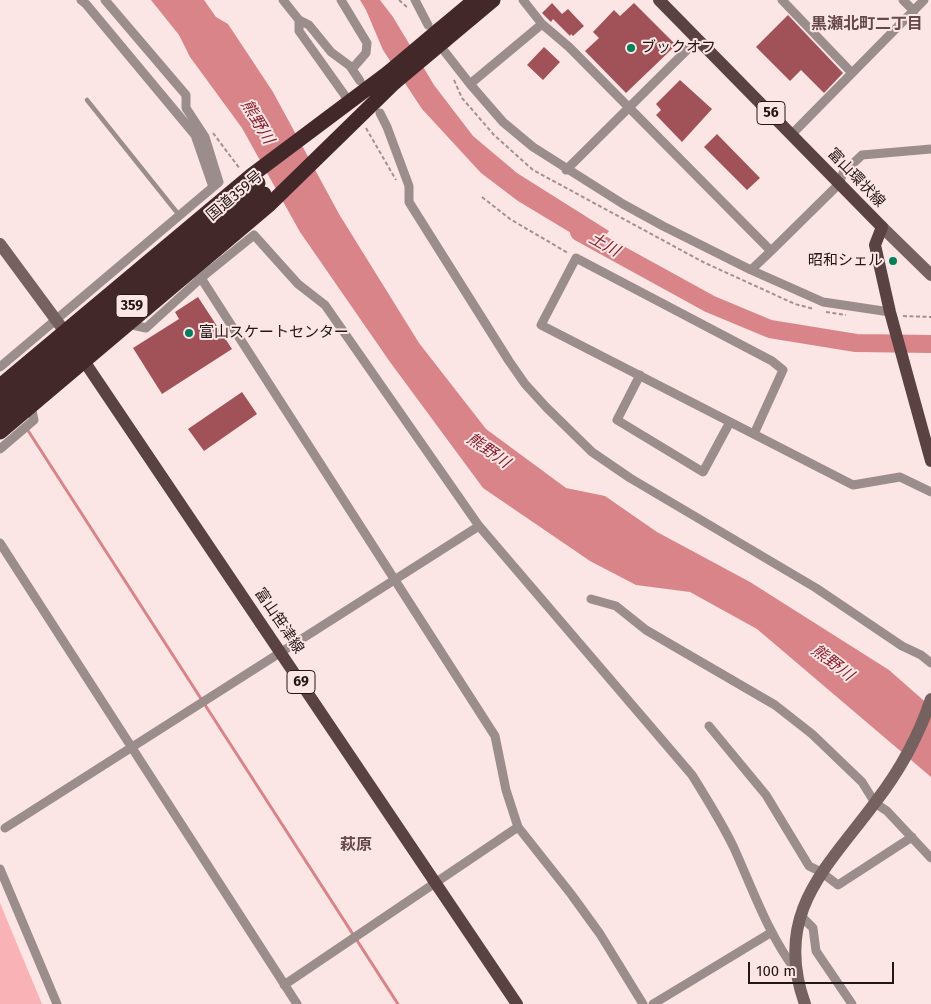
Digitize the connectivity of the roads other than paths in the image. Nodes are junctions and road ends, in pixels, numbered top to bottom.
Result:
1 (81, 0) edge
2 (104, 0) edge
3 (283, 0) edge
4 (341, 0) edge
5 (415, 0) edge
6 (475, 0) edge
7 (493, 0) edge
8 (523, 0) edge
9 (658, 0) edge
10 (782, 0) edge
11 (903, 0) edge
12 (925, 0) edge
13 (931, 5) edge
14 (914, 11) junction
15 (298, 20) junction
16 (542, 24) junction
17 (439, 37) junction
18 (698, 39) junction
19 (352, 69) junction
20 (852, 73) junction
21 (391, 78) junction
22 (360, 81) dead end
23 (470, 84) junction
24 (87, 100) dead end
25 (628, 109) junction
26 (350, 113) junction
27 (380, 113) dead end
28 (792, 134) junction
29 (931, 149) edge
30 (566, 170) junction
31 (839, 184) junction
32 (212, 187) junction
33 (179, 216) junction
34 (882, 227) junction
35 (0, 244) edge
36 (771, 251) junction
37 (752, 270) junction
38 (931, 275) edge
39 (201, 278) junction
40 (891, 315) junction
41 (127, 324) junction
42 (60, 326) junction
43 (84, 361) junction
44 (0, 367) edge
45 (640, 375) junction
46 (2, 384) edge
47 (0, 401) edge
48 (27, 409) junction
49 (0, 418) edge
50 (730, 422) junction
51 (0, 432) edge
52 (754, 434) junction
53 (0, 449) edge
54 (931, 460) edge
55 (931, 492) edge
56 (479, 526) junction
57 (0, 543) edge
58 (393, 580) junction
59 (591, 599) dead end
60 (281, 653) junction
61 (931, 663) edge
62 (931, 699) edge
63 (709, 726) dead end
64 (132, 747) junction
65 (877, 801) junction
66 (518, 827) junction
67 (5, 828) dead end
68 (912, 837) junction
69 (931, 858) edge
70 (0, 869) edge
71 (821, 872) junction
72 (435, 883) junction
73 (801, 916) junction
74 (772, 932) junction
75 (796, 971) junction
76 (284, 985) junction
77 (57, 1004) edge
78 (297, 1004) edge
79 (517, 1004) edge
80 (643, 1004) edge
81 (654, 1004) edge
82 (805, 1004) edge
83 (852, 1004) edge

1 - 32 street
2 - 32 street
3 - 15 street
4 - 19 street
5 - 17 street
6 - 17 highway
7 - 17 highway
8 - 16 street
9 - 18 main road, 富山環状線 / 56
10 - 20 street
11 - 14 street
12 - 13 street
12 - 14 street
14 - 20 street
15 - 19 street
15 - 26 street
16 - 23 street
16 - 25 street
17 - 21 highway, bridge
17 - 23 street
18 - 25 street
18 - 28 main road, 富山環状線 / 56
19 - 22 street
20 - 28 street
21 - 26 highway
21 - 26 highway
23 - 30 street
24 - 33 lane
25 - 30 street
25 - 36 street
26 - 41 highway
26 - 42 highway
26 - 47 highway, 国道359号 / 359, bridge
26 - 49 highway, 国道359号 / 359, bridge
27 - 61 street
28 - 31 main road, 富山環状線 / 56
29 - 31 street
30 - 37 street
31 - 34 main road, 富山環状線 / 56
31 - 36 street
32 - 33 street
33 - 42 street
34 - 38 street
34 - 40 main road, 富山環状線
35 - 42 street
36 - 37 street
37 - 40 street
39 - 41 street
39 - 56 street
39 - 58 street
40 - 54 main road, 富山環状線
41 - 43 highway
42 - 43 main road, 富山笹津線 / 69
42 - 44 street
42 - 46 highway
43 - 48 highway
43 - 60 main road, 富山笹津線 / 69
45 - 50 street
45 - 50 street
45 - 52 street
48 - 51 highway
48 - 53 street
50 - 52 street
52 - 55 street
56 - 58 street
56 - 74 street
57 - 64 street
58 - 60 street
58 - 66 street
59 - 65 street
60 - 64 street
60 - 72 main road, 富山笹津線 / 69
62 - 65 street
63 - 71 street
64 - 67 street
64 - 76 street
65 - 68 street
65 - 71 street
66 - 72 street
66 - 80 street
68 - 69 street
68 - 71 street
70 - 77 street
71 - 73 street
72 - 76 street
72 - 79 main road, 富山笹津線 / 69
73 - 75 street
73 - 83 street
74 - 75 street
74 - 81 street
75 - 82 street
76 - 78 street

